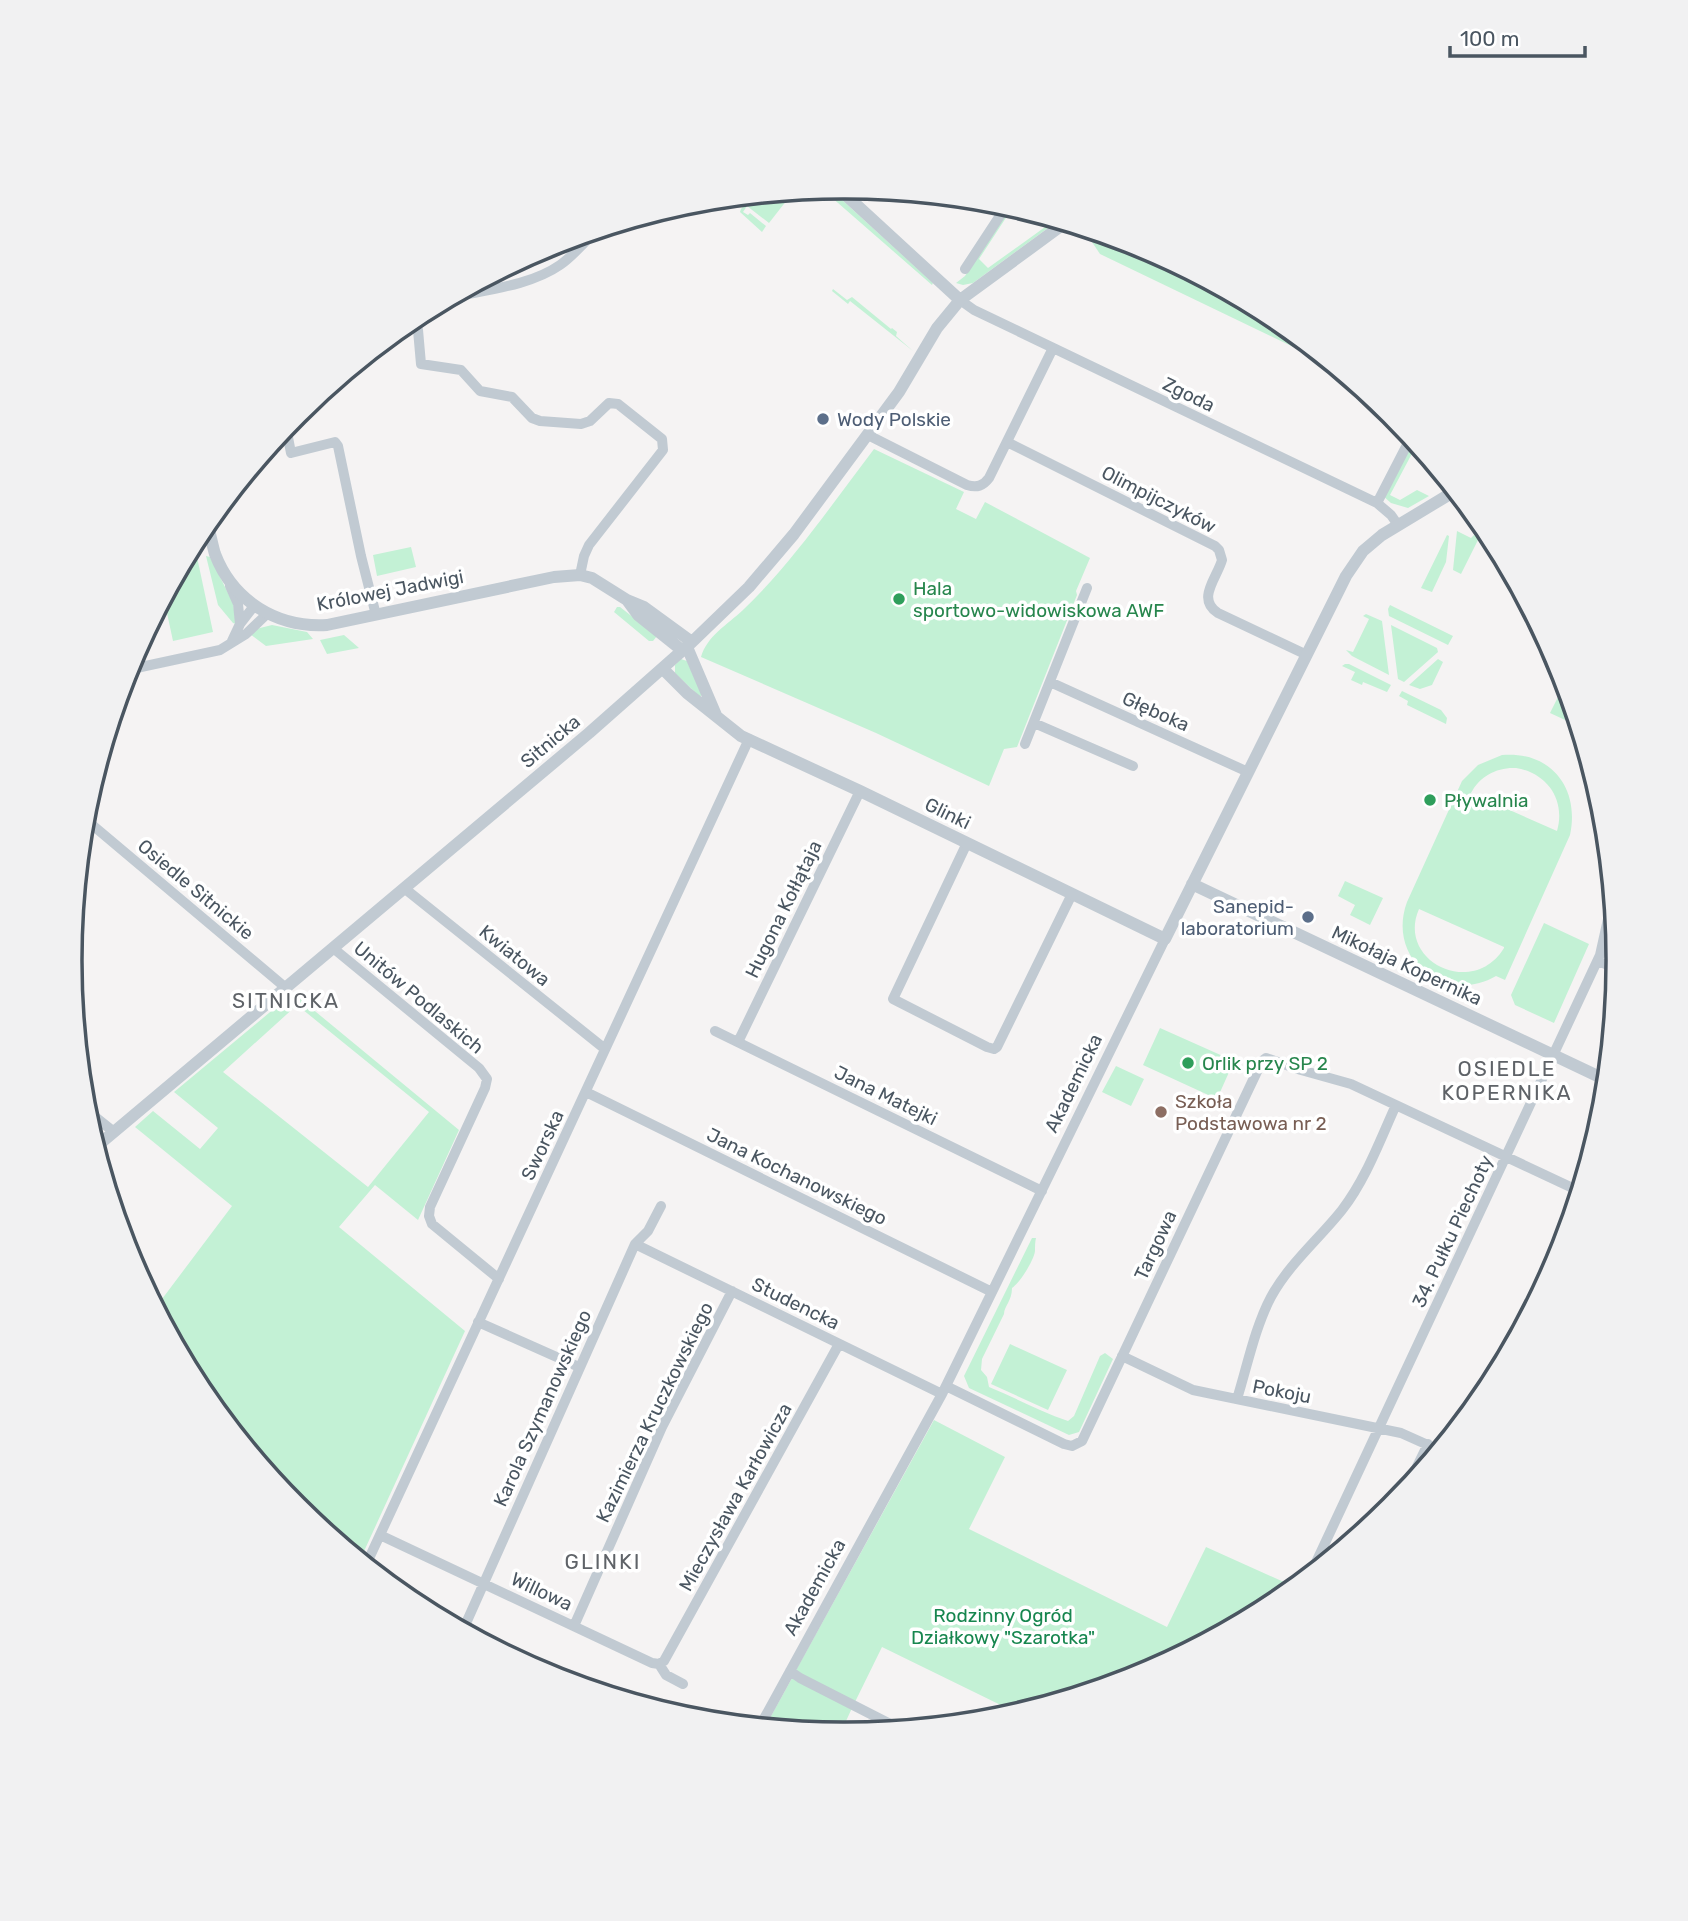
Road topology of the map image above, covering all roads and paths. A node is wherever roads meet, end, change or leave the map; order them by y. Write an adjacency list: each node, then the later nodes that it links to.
1 (850, 199): 7 (street)
2 (1001, 215): 5 (street)
3 (1054, 229): 7 (street, Sitnicka)
4 (580, 246): 6 (street)
5 (965, 269)
6 (484, 290)
7 (960, 300): 9 (street, Zgoda); 10 (street, Sitnicka)
8 (418, 329): 18 (street)
9 (1053, 348): 12 (street); 15 (street, Zgoda)
10 (867, 435): 12 (street); 26 (street, Sitnicka)
11 (288, 440): 23 (street)
12 (1007, 442): 27 (street, Olimpijczyków)
13 (1406, 446): 15 (street)
14 (1447, 496): 16 (street, Akademicka)
15 (1377, 503): 16 (street, Zgoda)
16 (1398, 525): 27 (street, Akademicka)
17 (211, 537): 19 (street, Królowej Jadwigi)
18 (580, 575): 23 (street, Królowej Jadwigi); 26 (street)
19 (226, 576): 21 (street, Królowej Jadwigi); 24 (street)
20 (1087, 589): 30 (street)
21 (254, 606): 22 (street, Królowej Jadwigi); 24 (street)
22 (267, 614): 23 (street, Królowej Jadwigi); 25 (street)
23 (376, 615)
24 (240, 624): 25 (street)
25 (232, 642): 28 (street)
26 (687, 647): 29 (street, Sitnicka); 31 (street)
27 (1307, 654): 36 (street, Akademicka)
28 (141, 667)
29 (663, 669): 31 (street, Glinki); 41 (street, Sitnicka)
30 (1050, 682): 32 (street); 36 (street, Głęboka)
31 (717, 718): 33 (street, Glinki)
32 (1034, 723): 34 (street); 35 (street)
33 (749, 739): 37 (street, Glinki); 51 (street, Sworska)
34 (1025, 744)
35 (1133, 766)
36 (1248, 772): 40 (street, Akademicka)
37 (860, 791): 39 (street, Glinki); 50 (street, Hugona Kołłątaja)
38 (95, 827): 48 (street, Osiedle Sitnickie)
39 (967, 844): 42 (street, Glinki); 42 (street)
40 (1192, 884): 44 (street, Akademicka); 52 (street, Mikołaja Kopernika)
41 (404, 888): 45 (street, Sitnicka); 51 (street, Kwiatowa)
42 (1072, 894): 44 (street, Glinki)
43 (1605, 935): 46 (street, 34. Pułku Piechoty)
44 (1165, 939): 61 (street, Akademicka)
45 (333, 947): 48 (street, Sitnicka); 64 (street, Unitów Podlaskich)
46 (1598, 961): 47 (street); 52 (street, 34. Pułku Piechoty)
47 (1606, 964)
48 (286, 988): 57 (street, Sitnicka)
49 (715, 1031): 50 (street, Jana Matejki)
50 (738, 1042): 61 (street, Jana Matejki)
51 (605, 1049): 54 (street, Sworska)
52 (1553, 1055): 53 (street, Mikołaja Kopernika); 59 (street, 34. Pułku Piechoty)
53 (1596, 1076)
54 (586, 1092): 64 (street, Sworska); 66 (street, Jana Kochanowskiego)
55 (1396, 1105): 59 (street); 69 (street, Targowa); 72 (street)
56 (99, 1120): 57 (street)
57 (114, 1132): 58 (street, Sitnicka)
58 (104, 1140)
59 (1506, 1156): 60 (street); 73 (street, 34. Pułku Piechoty)
60 (1571, 1187)
61 (1042, 1191): 66 (street, Akademicka)
62 (661, 1206): 63 (street, Karola Szymanowskiego)
63 (635, 1244): 65 (street, Studencka); 70 (street, Karola Szymanowskiego)
64 (499, 1279): 67 (street, Sworska)
65 (732, 1292): 68 (street, Studencka); 83 (street, Kazimierza Kruczkowskiego)
66 (992, 1292): 71 (street, Akademicka)
67 (478, 1322): 70 (street); 78 (street, Sworska)
68 (839, 1344): 71 (street, Studencka); 84 (street, Mieczysława Karłowicza)
69 (1122, 1356): 72 (street, Pokoju); 75 (street, Targowa)
70 (579, 1367): 81 (street, Karola Szymanowskiego)
71 (944, 1390): 75 (street, Studencka); 85 (street, Akademicka)
72 (1237, 1399): 73 (street, Pokoju)
73 (1379, 1428): 74 (street, Pokoju); 79 (street, 34. Pułku Piechoty)
74 (1428, 1444): 76 (street, Pokoju); 77 (street)
75 (1076, 1446)
76 (1431, 1446)
77 (1422, 1457)
78 (380, 1535): 80 (street, Sworska); 81 (street, Willowa)
79 (1320, 1555)
80 (370, 1557)
81 (484, 1583): 82 (street, Karola Szymanowskiego); 83 (street, Willowa)
82 (467, 1622)
83 (574, 1626): 84 (street, Willowa)
84 (659, 1664): 86 (street, Willowa)
85 (790, 1671): 87 (street, Akademicka); 88 (street)
86 (683, 1684)
87 (764, 1718)
88 (885, 1721)

